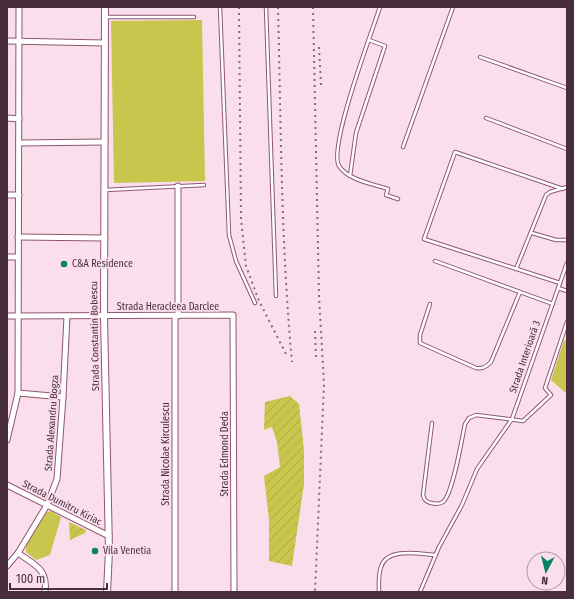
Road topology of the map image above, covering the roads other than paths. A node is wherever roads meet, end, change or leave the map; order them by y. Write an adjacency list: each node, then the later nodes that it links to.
1 (19, 7): 11 (street)
2 (105, 7): 7 (street, Strada Constantin Bobescu)
3 (220, 7): 45 (lane)
4 (266, 7): 44 (lane)
5 (380, 7): 9 (lane)
6 (453, 7): 20 (lane)
7 (105, 17): 8 (lane); 12 (street, Strada Constantin Bobescu)
8 (194, 17)
9 (369, 40): 22 (lane); 22 (lane)
10 (7, 42): 11 (street)
11 (19, 42): 12 (street); 17 (street)
12 (105, 43): 18 (street, Strada Constantin Bobescu)
13 (480, 57): 14 (lane)
14 (567, 88)
15 (7, 118): 17 (street)
16 (486, 118): 21 (lane)
17 (19, 119): 19 (street)
18 (105, 142): 19 (street); 27 (street, Strada Constantin Bobescu)
19 (19, 143): 29 (street)
20 (403, 147)
21 (567, 149)
22 (350, 176): 30 (lane)
23 (204, 185): 24 (lane)
24 (178, 186): 27 (lane); 53 (street, Strada Nicolae Kirculescu)
25 (567, 187): 26 (lane)
26 (563, 189): 31 (lane); 39 (lane)
27 (105, 190): 33 (street, Strada Constantin Bobescu)
28 (7, 195): 29 (street)
29 (19, 195): 32 (street)
30 (398, 199)
31 (532, 233): 34 (lane); 39 (lane)
32 (18, 238): 33 (street); 36 (street)
33 (104, 238): 52 (street, Strada Constantin Bobescu)
34 (567, 240)
35 (7, 257): 36 (street)
36 (18, 257): 50 (street)
37 (435, 261): 43 (lane)
38 (567, 263): 40 (lane, Strada Interioară 3)
39 (516, 269): 40 (lane)
40 (560, 283): 41 (lane, Strada Interioară 3)
41 (558, 288): 42 (lane); 47 (lane, Strada Interioară 3)
42 (567, 291)
43 (520, 292): 46 (lane); 47 (lane)
44 (276, 296)
45 (255, 303)
46 (430, 304)
47 (553, 304): 57 (lane, Strada Interioară 3)
48 (233, 315): 53 (street, Strada Heracleea Darclee); 69 (street, Strada Edmond Deda)
49 (7, 316): 50 (street, Strada Heracleea Darclee)
50 (18, 316): 51 (street, Strada Heracleea Darclee); 55 (street)
51 (67, 316): 52 (street, Strada Heracleea Darclee); 56 (street, Strada Alexandru Bogza)
52 (104, 316): 53 (street, Strada Heracleea Darclee); 62 (street, Strada Constantin Bobescu)
53 (177, 316): 68 (street, Strada Nicolae Kirculescu)
54 (567, 322): 57 (lane)
55 (18, 393): 56 (street); 59 (street)
56 (63, 397): 61 (street, Strada Alexandru Bogza)
57 (512, 420): 58 (lane); 64 (lane, Strada Interioară 3)
58 (432, 423)
59 (7, 440)
60 (7, 485): 61 (street, Strada Dumitru Kiriac)
61 (47, 505): 62 (street, Strada Dumitru Kiriac); 63 (street, Strada Alexandru Bogza)
62 (109, 536): 67 (street, Strada Constantin Bobescu)
63 (18, 553): 65 (street, Strada Alexandru Bogza); 66 (street)
64 (435, 556): 70 (lane); 71 (lane, Strada Interioară 3)
65 (7, 566)
66 (45, 592)
67 (107, 592)
68 (175, 592)
69 (234, 592)
70 (379, 592)
71 (420, 592)

